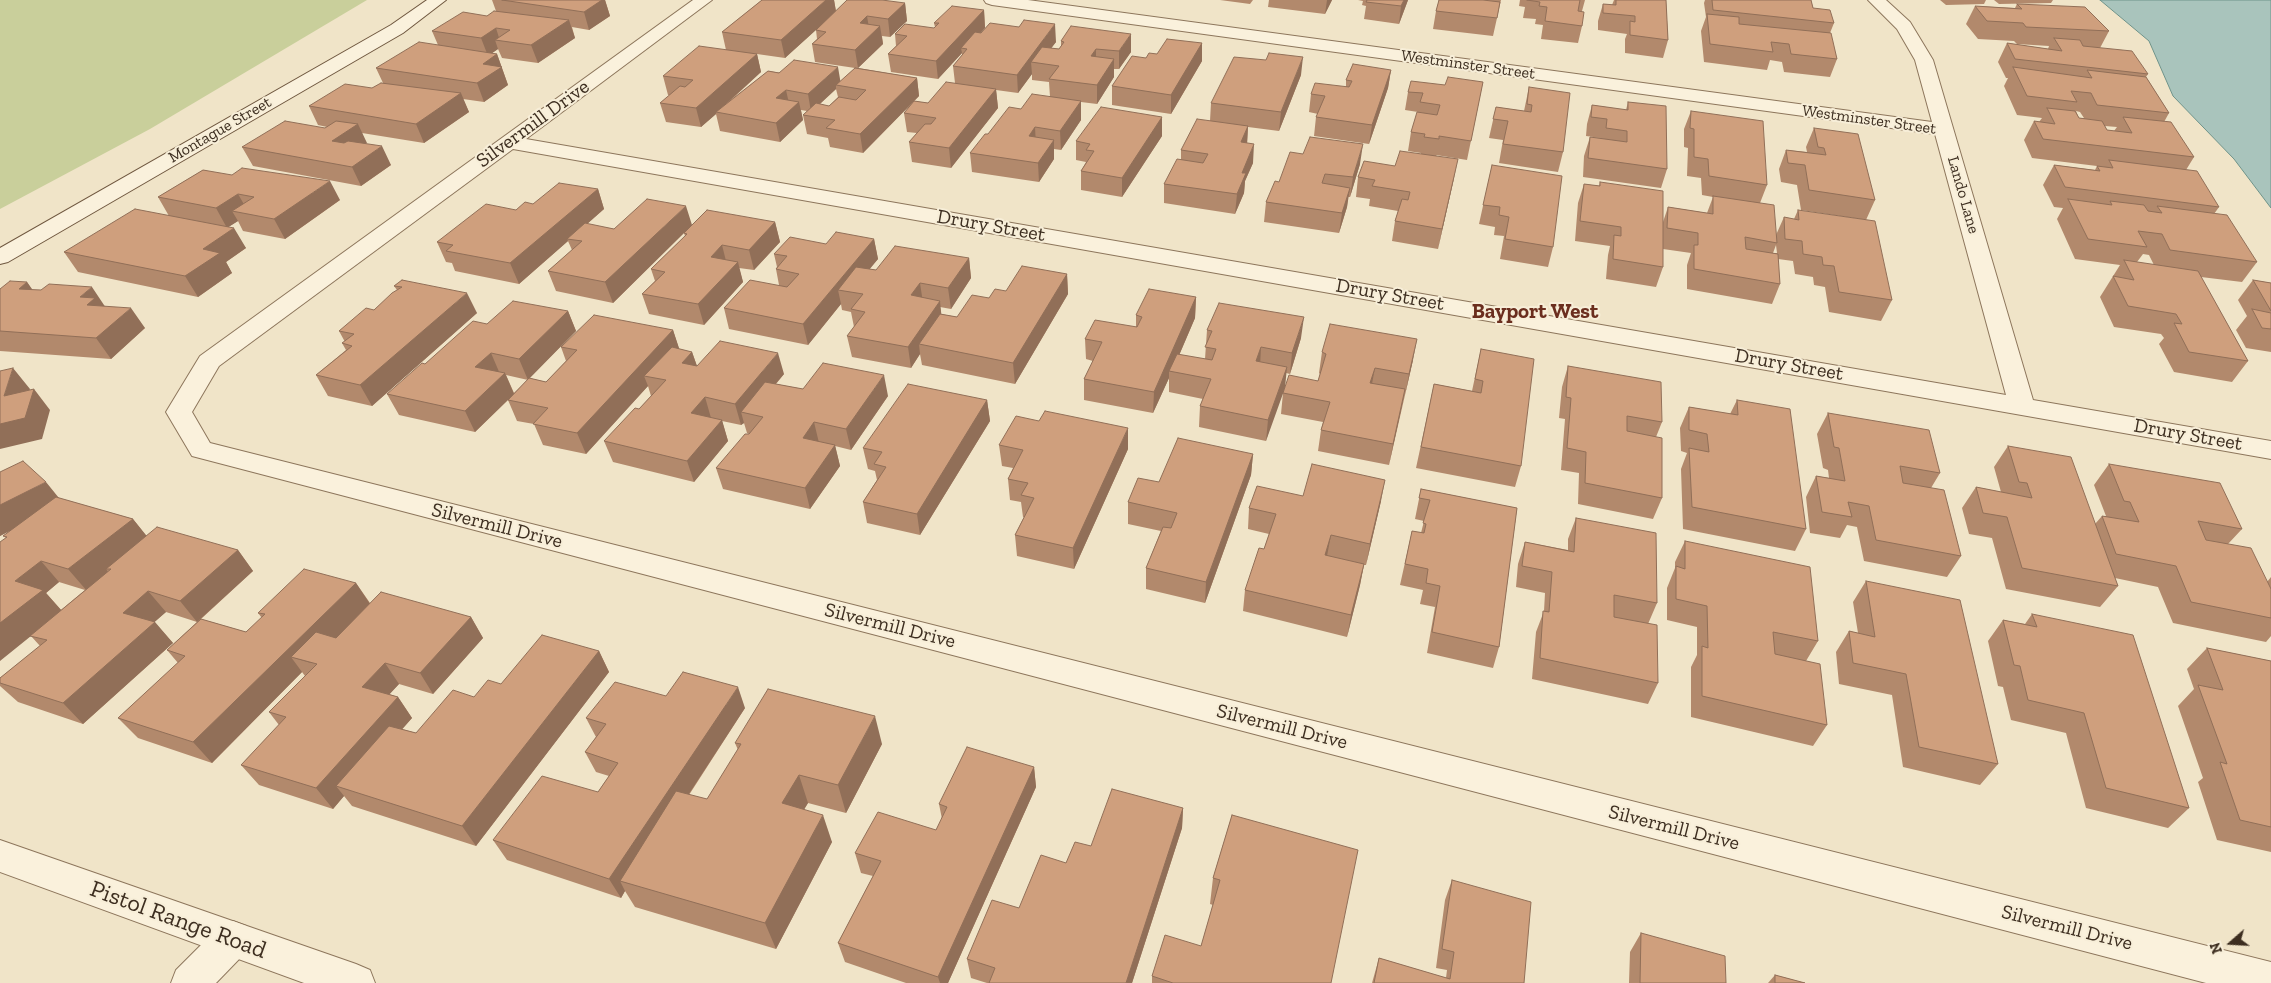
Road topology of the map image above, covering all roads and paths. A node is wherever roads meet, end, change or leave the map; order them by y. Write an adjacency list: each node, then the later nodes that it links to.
1 (438, 0): 7 (street, Montague Street)
2 (704, 0): 6 (street, Silvermill Drive)
3 (992, 0): 5 (street, Westminster Street)
4 (1876, 0): 5 (street, Lando Lane)
5 (1944, 130): 8 (street, Lando Lane)
6 (509, 142): 8 (street, Drury Street); 12 (street, Silvermill Drive)
7 (0, 257)
8 (2022, 406): 9 (street, Drury Street)
9 (2271, 450)
10 (0, 856): 11 (street, Pistol Range Road)
11 (233, 939): 13 (street); 14 (street, Pistol Range Road)
12 (2271, 981)
13 (190, 983)
14 (356, 983)

